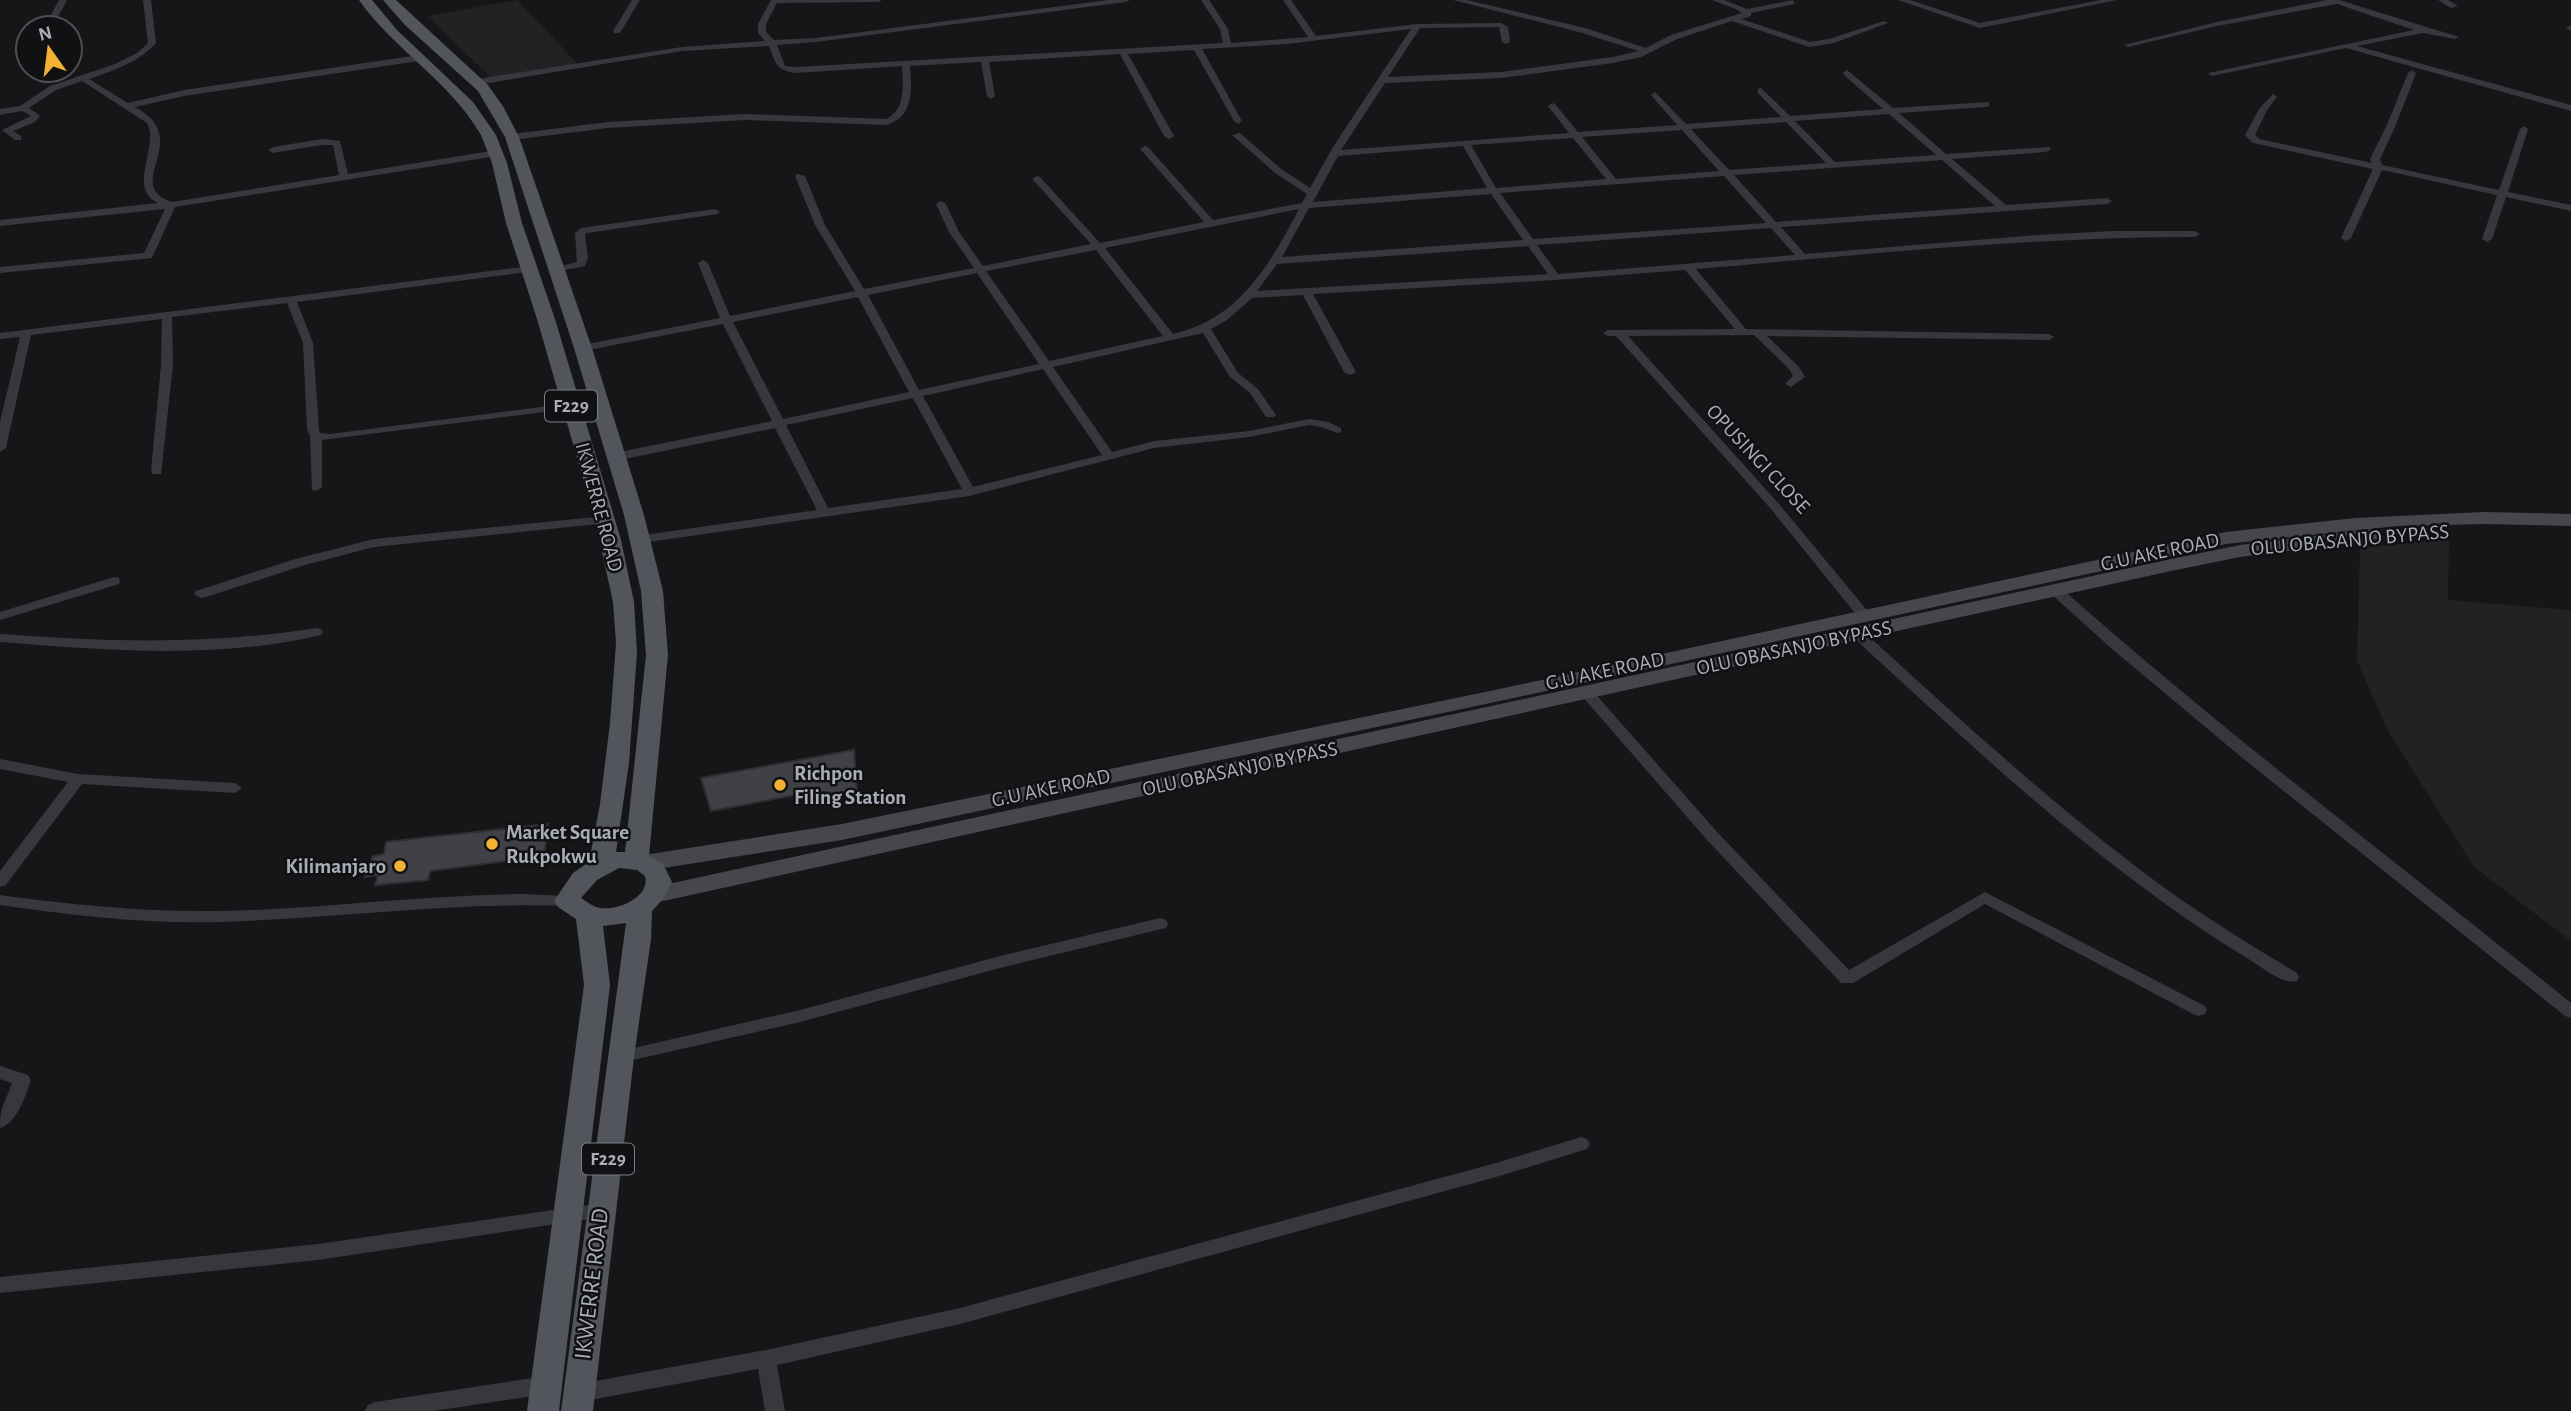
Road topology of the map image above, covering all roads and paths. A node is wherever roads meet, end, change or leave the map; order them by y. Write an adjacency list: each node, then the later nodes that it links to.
1 (147, 0): 44 (street)
2 (365, 0): 25 (main road, IKWERRE ROAD / F229)
3 (389, 0): 23 (main road, F229)
4 (636, 0): 27 (street)
5 (775, 0): 6 (street); 31 (street)
6 (878, 0)
7 (1126, 0): 20 (street)
8 (1205, 0): 32 (street)
9 (1287, 0): 29 (street)
10 (1457, 0): 36 (street)
11 (1716, 0): 19 (street)
12 (1902, 0): 13 (street)
13 (2113, 0)
14 (2442, 0): 18 (street)
15 (2334, 1): 26 (street); 33 (street)
16 (1792, 2): 19 (street)
17 (1006, 3): 20 (street)
18 (2454, 6)
19 (1748, 11): 21 (street)
20 (1014, 14): 31 (street)
21 (1733, 19): 22 (street); 36 (street)
22 (1884, 23)
23 (412, 24): 25 (main road); 46 (main road, F229)
24 (1417, 26): 29 (street); 30 (street); 45 (street)
25 (390, 30): 38 (main road, IKWERRE ROAD / F229)
26 (2424, 30): 28 (street); 34 (street)
27 (617, 31)
28 (2455, 37)
29 (1314, 38): 32 (street)
30 (1506, 42)
31 (772, 43): 40 (street); 46 (street)
32 (1227, 45): 35 (street)
33 (2127, 45)
34 (2347, 46): 43 (street); 56 (street)
35 (1197, 48): 37 (street); 60 (street)
36 (1647, 51): 45 (street)
37 (1123, 52): 39 (street); 64 (street)
38 (419, 58): 53 (street); 72 (main road, IKWERRE ROAD / F229)
39 (984, 58): 40 (street); 50 (street)
40 (906, 63): 66 (street)
41 (2413, 72): 76 (street)
42 (1847, 73): 57 (street)
43 (2212, 73)
44 (84, 79): 53 (street)
45 (1385, 80): 73 (street)
46 (477, 82): 66 (main road, F229)
47 (67, 84): 55 (street)
48 (1761, 90): 59 (street)
49 (1655, 95): 61 (street)
50 (991, 96)
51 (2273, 97): 76 (street)
52 (1986, 104): 57 (street)
53 (127, 106): 87 (street)
54 (1552, 106): 65 (street)
55 (23, 108): 58 (street); 67 (street)
56 (2571, 108)
57 (1892, 110): 59 (street); 74 (street)
58 (0, 112)
59 (1788, 119): 61 (street); 75 (street)
60 (1238, 121)
61 (1682, 127): 65 (street); 77 (street)
62 (2524, 129): 84 (street)
63 (1237, 135): 83 (street)
64 (1169, 136)
65 (1575, 136): 68 (street); 81 (street)
66 (513, 137): 104 (main road, F229)
67 (18, 138)
68 (1466, 144): 73 (street); 82 (street)
69 (1145, 149): 93 (street)
70 (2046, 149): 74 (street)
71 (273, 150): 80 (street)
72 (496, 153): 80 (street); 107 (main road, IKWERRE ROAD / F229)
73 (1335, 153): 83 (street)
74 (1944, 156): 75 (street); 89 (street)
75 (1833, 164): 77 (street)
76 (2378, 168): 84 (street); 96 (street)
77 (1725, 174): 81 (street); 94 (street)
78 (800, 176): 109 (street)
79 (1037, 178): 99 (street)
80 (344, 179): 87 (street)
81 (1614, 183): 82 (street)
82 (1494, 192): 88 (street); 98 (street)
83 (1312, 193): 88 (street)
84 (2504, 194): 90 (street); 97 (street)
85 (2107, 201): 89 (street)
86 (941, 204): 105 (street)
87 (171, 205): 92 (street); 106 (street)
88 (1306, 205): 93 (street); 101 (street)
89 (2003, 208): 94 (street)
90 (2571, 208)
91 (715, 212): 104 (street)
92 (0, 223)
93 (1210, 223): 99 (street)
94 (1774, 226): 98 (street); 100 (street)
95 (2195, 234): 100 (street)
96 (2346, 238)
97 (2487, 239)
98 (1529, 243): 101 (street); 108 (street)
99 (1098, 246): 105 (street); 120 (street)
100 (1802, 256): 103 (street)
101 (1275, 261): 111 (street)
102 (704, 263): 114 (street)
103 (1687, 265): 108 (street); 116 (street)
104 (555, 269): 122 (main road, F229)
105 (982, 269): 109 (street); 123 (street)
106 (0, 270)
107 (532, 275): 112 (street); 122 (main road); 127 (main road, IKWERRE ROAD / F229)
108 (1555, 277): 110 (street)
109 (861, 292): 114 (street); 126 (street)
110 (1307, 292): 111 (street); 124 (street)
111 (1248, 295): 115 (street)
112 (292, 301): 113 (street); 131 (street)
113 (167, 315): 118 (street); 135 (street)
114 (726, 319): 122 (street); 129 (street)
115 (1205, 328): 120 (street); 128 (street)
116 (1743, 332): 117 (street); 147 (street, OPUSINGI CLOSE)
117 (1758, 332): 121 (street); 125 (street)
118 (26, 333): 119 (street); 132 (street)
119 (0, 336)
120 (1170, 337): 123 (street)
121 (2049, 337)
122 (583, 348): 134 (main road, F229)
123 (1047, 365): 126 (street); 133 (street)
124 (1350, 372)
125 (1791, 384)
126 (915, 393): 129 (street); 137 (street)
127 (572, 406): 131 (street); 139 (main road, IKWERRE ROAD / F229)
128 (1270, 415)
129 (778, 424): 134 (street); 138 (street)
130 (1337, 430): 133 (street)
131 (316, 436): 136 (street)
132 (0, 448)
133 (1109, 456): 137 (street)
134 (615, 457): 142 (main road, F229)
135 (157, 471)
136 (316, 487)
137 (970, 492): 138 (street)
138 (825, 514): 142 (street)
139 (605, 520): 145 (street); 155 (main road, IKWERRE ROAD / F229)
140 (2571, 520): 147 (main road, G.U AKE ROAD)
141 (2571, 534): 144 (main road, OLU OBASANJO BYPASS)
142 (641, 539): 154 (main road, F229)
143 (114, 581): 146 (street)
144 (2055, 590): 147 (main road, OLU OBASANJO BYPASS); 163 (street)
145 (201, 594)
146 (0, 616)
147 (1861, 625): 150 (main road, OLU OBASANJO BYPASS); 154 (main road, G.U AKE ROAD); 161 (street, OPUSINGI CLOSE)
148 (316, 632): 149 (street)
149 (0, 638)
150 (1587, 692): 158 (main road, OLU OBASANJO BYPASS); 162 (street)
151 (0, 764): 152 (street)
152 (78, 779): 153 (street); 156 (street)
153 (235, 788)
154 (640, 862): 155 (main road); 158 (main road, F229)
155 (601, 864): 159 (main road)
156 (0, 883)
157 (0, 900): 159 (street)
158 (646, 901): 159 (main road); 164 (main road, IKWERRE ROAD / F229)
159 (577, 907): 169 (main road, F229)
160 (1160, 924): 164 (street)
161 (2291, 977)
162 (2199, 1010)
163 (2571, 1012)
164 (620, 1056): 168 (main road, IKWERRE ROAD / F229)
165 (0, 1072): 166 (street)
166 (0, 1121)
167 (1581, 1144): 171 (street)
168 (602, 1210): 169 (street); 173 (main road, IKWERRE ROAD / F229)
169 (569, 1215): 170 (street); 172 (main road, F229)
170 (0, 1285)
171 (766, 1359): 173 (street); 175 (street)
172 (545, 1398): 174 (street)
173 (578, 1402)
174 (375, 1411)
175 (775, 1411)

